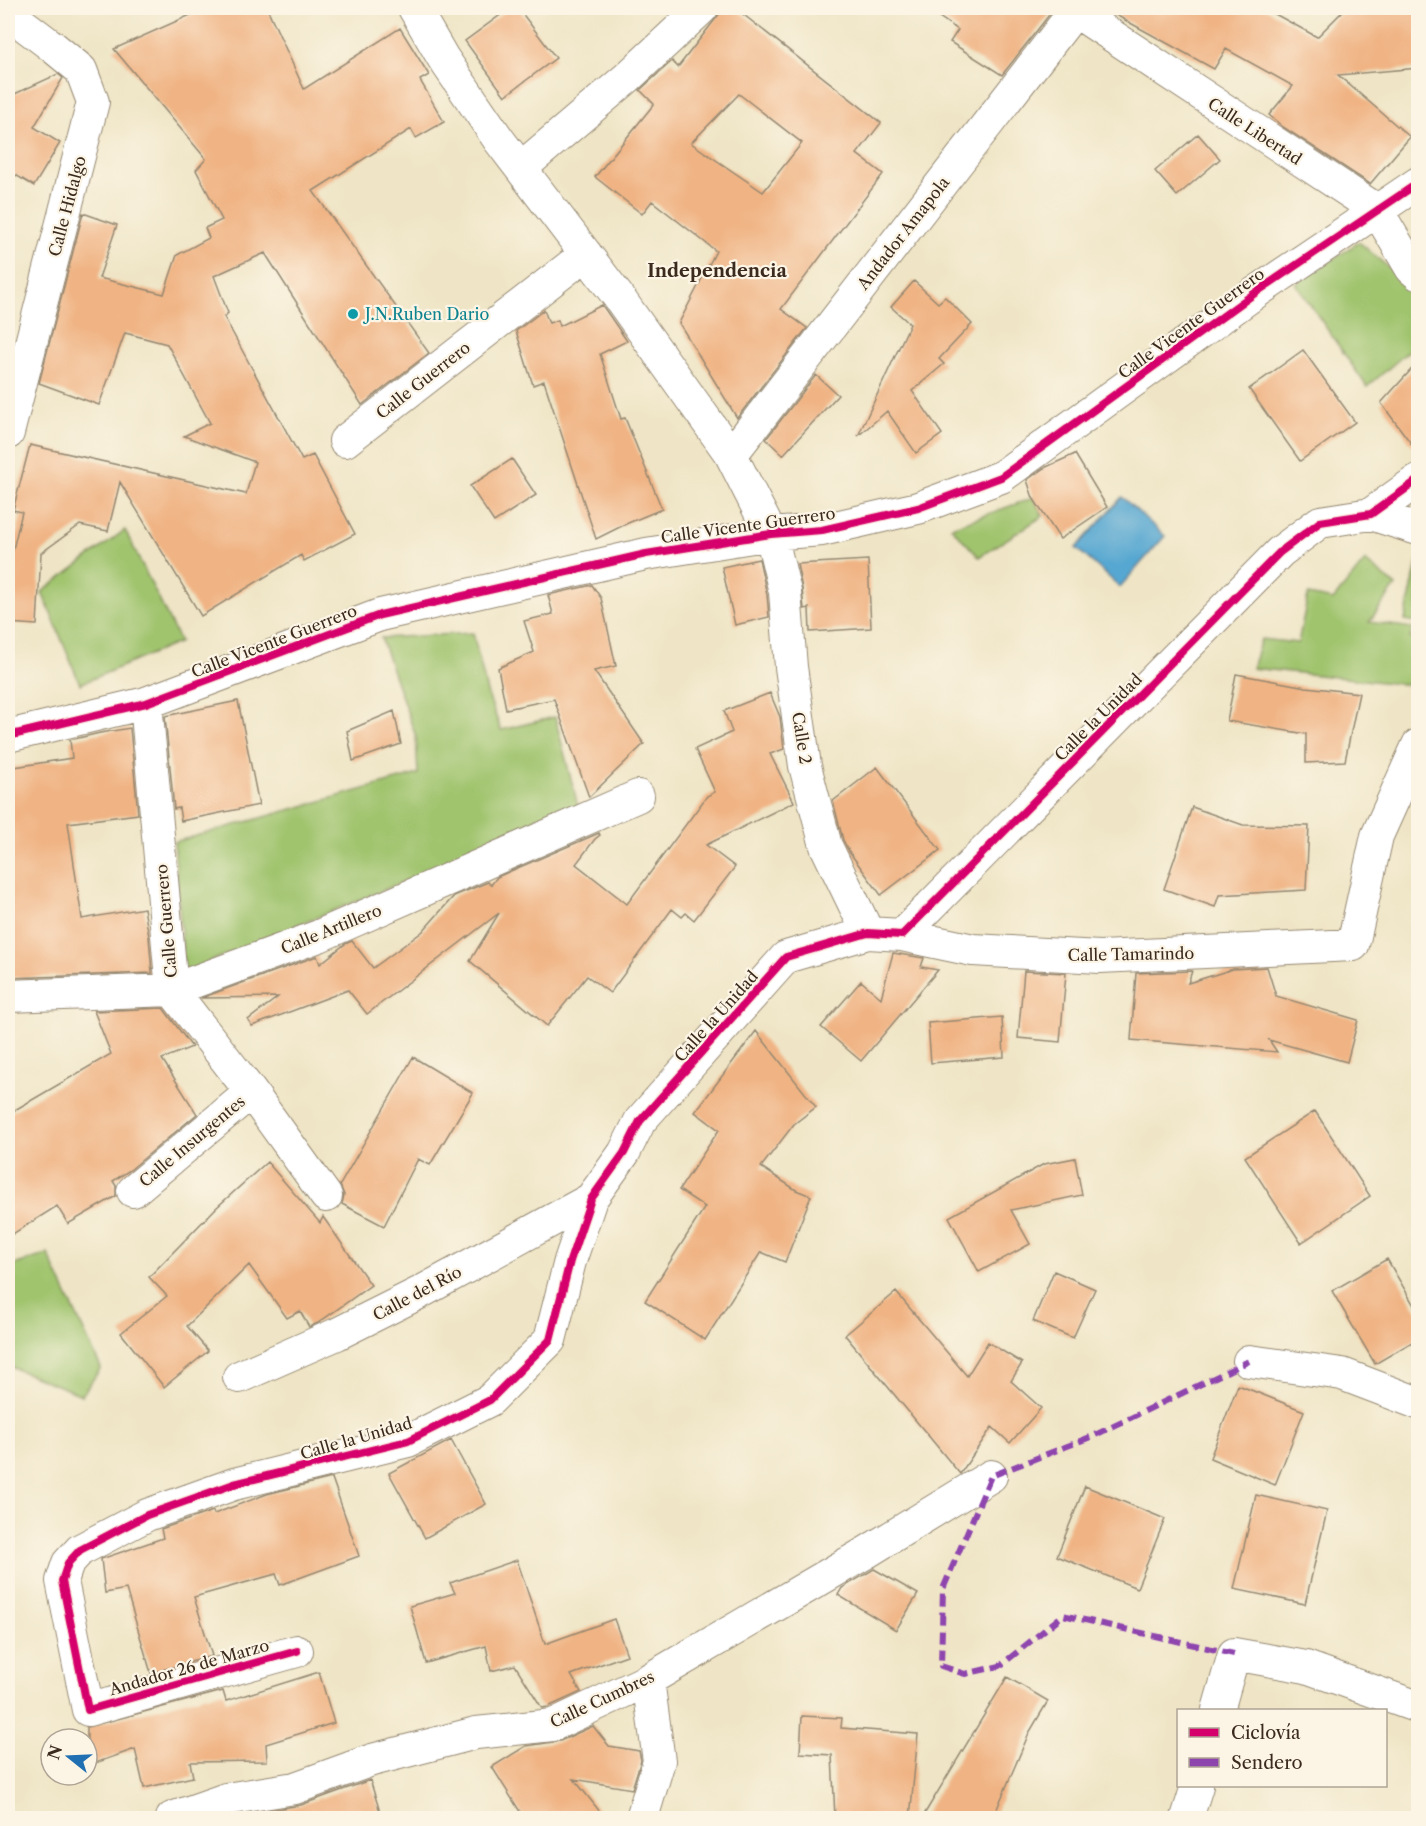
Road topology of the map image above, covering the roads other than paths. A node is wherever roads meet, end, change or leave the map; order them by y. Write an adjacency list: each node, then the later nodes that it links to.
1 (414, 8): 5 (street, Calle 2)
2 (702, 8): 5 (street)
3 (1072, 9): 7 (street, Calle Libertad); 12 (street, Andador Amapola)
4 (8, 13): 10 (street, Calle Hidalgo)
5 (521, 168): 8 (street, Calle 2)
6 (1419, 183): 7 (street, Calle Vicente Guerrero)
7 (1377, 210): 9 (street, Calle Libertad); 16 (street, Calle Vicente Guerrero)
8 (586, 254): 11 (street, Calle Guerrero); 12 (street, Calle 2)
9 (1419, 274)
10 (8, 434)
11 (345, 441)
12 (731, 455): 16 (street, Calle 2)
13 (1419, 480): 14 (street, Calle la Unidad)
14 (1371, 514): 15 (street, Calle la Unidad); 22 (street, Calle la Unidad)
15 (1419, 530)
16 (771, 534): 17 (street, Calle Vicente Guerrero); 21 (street, Calle 2)
17 (146, 704): 18 (street, Calle Vicente Guerrero); 23 (street, Calle Guerrero)
18 (8, 736)
19 (1419, 745): 22 (street, Calle Tamarindo)
20 (638, 796): 23 (street, Calle Artillero)
21 (868, 933): 22 (street, Calle la Unidad); 28 (street, Calle la Unidad)
22 (902, 936)
23 (172, 990): 24 (street, Calle Artillero); 25 (street, Calle Guerrero)
24 (8, 996)
25 (251, 1092): 26 (street, Calle Insurgentes); 27 (street, Calle Guerrero)
26 (133, 1191)
27 (326, 1196)
28 (591, 1198): 30 (street, Calle del Río); 37 (street, Calle la Unidad)
29 (1250, 1361): 31 (street)
30 (238, 1377)
31 (1419, 1402)
32 (991, 1476): 34 (street, Calle Cumbres)
33 (297, 1651): 37 (street, Andador 26 de Marzo)
34 (648, 1680): 39 (street, Calle Cumbres); 40 (street)
35 (1419, 1707): 36 (street)
36 (1218, 1709)
37 (88, 1710)
38 (1196, 1787): 41 (street)
39 (172, 1818)
40 (642, 1818)
41 (1187, 1818)

